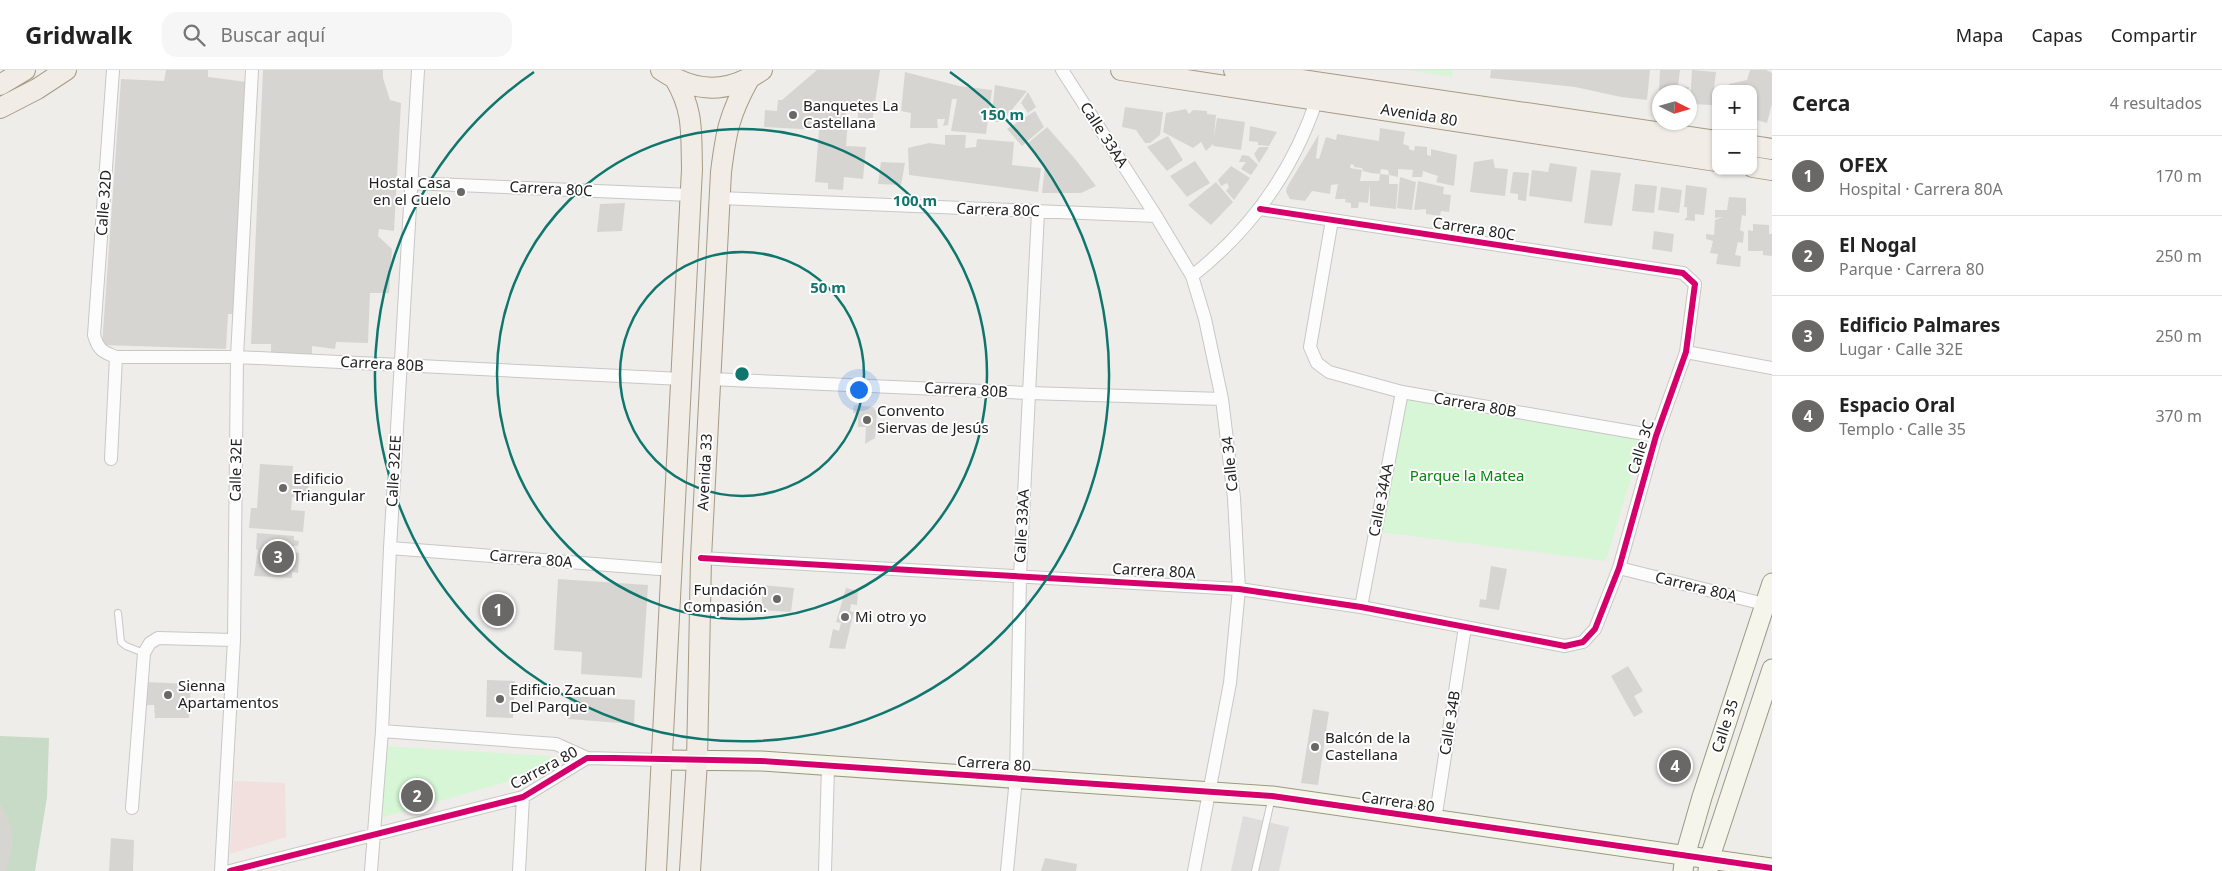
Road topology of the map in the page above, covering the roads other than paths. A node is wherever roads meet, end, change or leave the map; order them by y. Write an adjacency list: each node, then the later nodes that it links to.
1 (25, 70): 12 (main road)
2 (66, 70): 13 (main road)
3 (113, 70): 30 (street, Calle 32D)
4 (252, 70): 31 (street, Calle 32E)
5 (418, 70): 20 (street, Calle 32EE)
6 (1062, 70): 25 (street, Calle 33AA)
7 (1121, 70): 11 (main road, Avenida 80)
8 (1234, 70): 11 (main road, Avenida 80)
9 (668, 75): 10 (main road); 21 (main road, Avenida 33)
10 (756, 75): 22 (main road, Avenida 33)
11 (1322, 84): 14 (main road, Avenida 80); 17 (main road, Avenida 80); 23 (street)
12 (0, 85)
13 (0, 108)
14 (1712, 140)
15 (1757, 147): 16 (main road)
16 (1772, 149)
17 (1712, 160)
18 (1757, 168): 19 (main road)
19 (1772, 170)
20 (412, 183): 21 (street, Carrera 80C); 32 (street, Calle 32EE)
21 (691, 195): 35 (main road, Avenida 33)
22 (719, 198): 24 (street, Carrera 80C); 34 (main road, Avenida 33)
23 (1260, 209): 26 (street, Carrera 80C); 28 (street)
24 (1038, 212): 25 (street, Carrera 80C); 37 (street, Calle 33AA)
25 (1156, 216): 28 (street, Calle 33AA)
26 (1332, 220): 27 (street, Carrera 80C); 36 (street, Carrera 80B)
27 (1683, 273): 29 (street, Calle 3C)
28 (1192, 276): 38 (street, Calle 34)
29 (1686, 352): 33 (street); 39 (street, Calle 3C)
30 (116, 357): 31 (street, Carrera 80B); 40 (street)
31 (237, 357): 32 (street, Carrera 80B); 53 (street, Calle 32E)
32 (401, 364): 35 (street, Carrera 80B); 41 (street, Calle 32EE)
33 (1772, 368)
34 (710, 378): 37 (street, Carrera 80B); 42 (main road, Avenida 33)
35 (682, 379): 44 (main road, Avenida 33)
36 (1402, 392): 39 (street, Carrera 80B); 49 (street, Calle 34AA)
37 (1029, 393): 38 (street, Carrera 80B); 45 (street, Calle 33AA)
38 (1222, 399): 47 (street, Calle 34)
39 (1656, 436): 43 (street, Calle 3C)
40 (111, 459)
41 (390, 548): 44 (street, Carrera 80A); 56 (street, Calle 32EE)
42 (701, 558): 45 (street, Carrera 80A); 59 (main road, Avenida 33)
43 (1619, 568): 48 (street, Carrera 80A); 52 (street, Calle 3C)
44 (672, 570): 58 (main road, Avenida 33)
45 (1020, 576): 47 (street, Carrera 80A); 61 (street, Calle 33AA)
46 (1772, 583): 48 (street, Calle 35)
47 (1239, 589): 49 (street, Carrera 80A); 62 (street, Calle 34)
48 (1768, 605): 68 (street, Calle 35)
49 (1361, 607): 51 (street, Carrera 80A)
50 (118, 613): 54 (lane)
51 (1466, 627): 52 (street, Carrera 80A); 66 (street, Calle 34B)
52 (1595, 629)
53 (234, 640): 54 (street); 71 (street, Calle 32E)
54 (144, 653): 65 (street)
55 (1772, 669): 69 (street, Calle 35)
56 (382, 731): 57 (street, Carrera 80); 67 (street, Calle 32EE)
57 (588, 758): 58 (street, Carrera 80); 64 (street, Carrera 80)
58 (662, 760): 59 (street, Carrera 80); 75 (main road, Avenida 33)
59 (697, 761): 60 (street, Carrera 80); 76 (main road, Avenida 33)
60 (828, 766): 61 (street, Carrera 80); 77 (street)
61 (1016, 778): 62 (street, Carrera 80); 78 (street, Calle 33AA)
62 (1208, 790): 63 (street, Carrera 80); 79 (street, Calle 34)
63 (1272, 796): 66 (street, Carrera 80); 80 (lane)
64 (523, 797): 67 (street, Carrera 80); 74 (street)
65 (132, 808)
66 (1435, 820): 68 (street, Carrera 80)
67 (373, 835): 72 (street, Carrera 80); 73 (street, Calle 32EE)
68 (1684, 864): 69 (street, Carrera 80)
69 (1709, 865): 70 (street, Carrera 80)
70 (1772, 868)
71 (221, 871)
72 (230, 871)
73 (371, 871)
74 (519, 871)
75 (656, 871)
76 (690, 871)
77 (825, 871)
78 (1007, 871)
79 (1194, 871)
80 (1254, 871)

